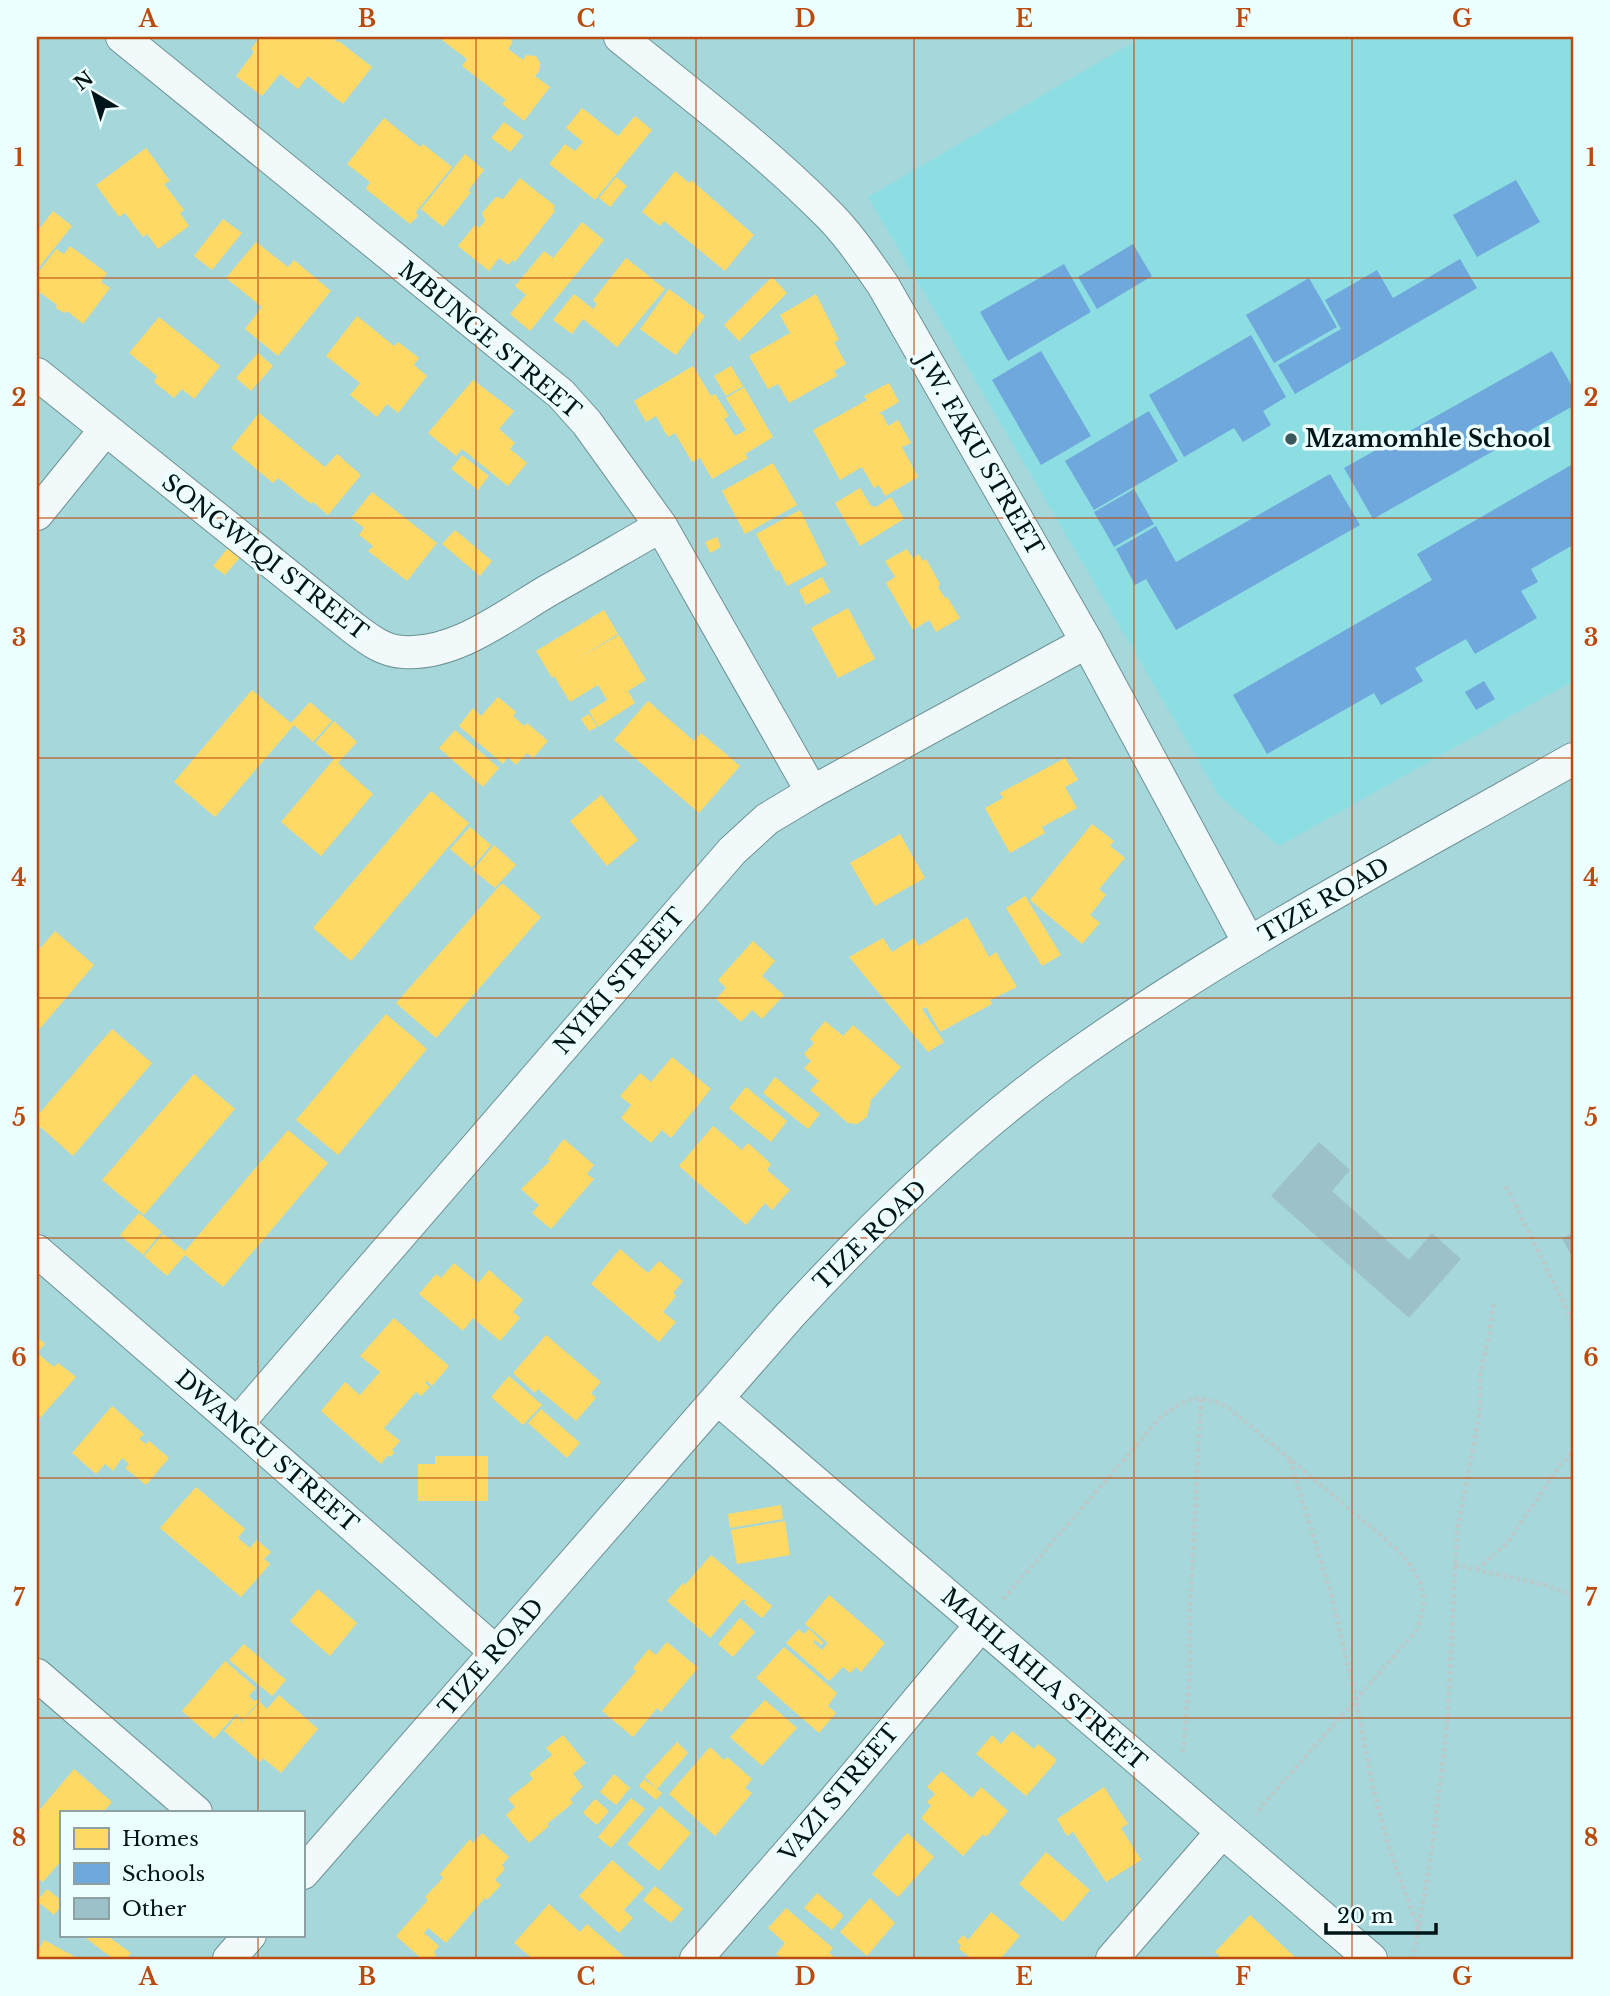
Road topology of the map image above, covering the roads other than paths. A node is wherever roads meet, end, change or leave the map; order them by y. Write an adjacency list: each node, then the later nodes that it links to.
1 (122, 37): 6 (street, MBUNGE STREET)
2 (620, 37): 7 (street, J.W. FAKU STREET)
3 (37, 374): 4 (street, SONGWIQI STREET)
4 (105, 430): 5 (street); 6 (street, SONGWIQI STREET)
5 (37, 514)
6 (661, 526): 9 (street, MBUNGE STREET)
7 (1087, 642): 9 (street, NYIKI STREET); 10 (street, J.W. FAKU STREET)
8 (1573, 759): 10 (street, TIZE ROAD)
9 (812, 792): 13 (street, NYIKI STREET)
10 (1249, 943): 12 (street, TIZE ROAD)
11 (37, 1251): 13 (street, DWANGU STREET)
12 (718, 1399): 14 (street, MAHLAHLA STREET); 15 (street, TIZE ROAD)
13 (237, 1423): 15 (street, DWANGU STREET)
14 (981, 1625): 18 (street, MAHLAHLA STREET); 22 (street, VAZI STREET)
15 (496, 1652): 19 (street, TIZE ROAD)
16 (37, 1675): 17 (street)
17 (195, 1811)
18 (1226, 1836): 23 (street); 24 (street, MAHLAHLA STREET)
19 (304, 1872)
20 (248, 1937): 21 (street)
21 (229, 1959)
22 (696, 1959)
23 (1112, 1959)
24 (1371, 1959)

